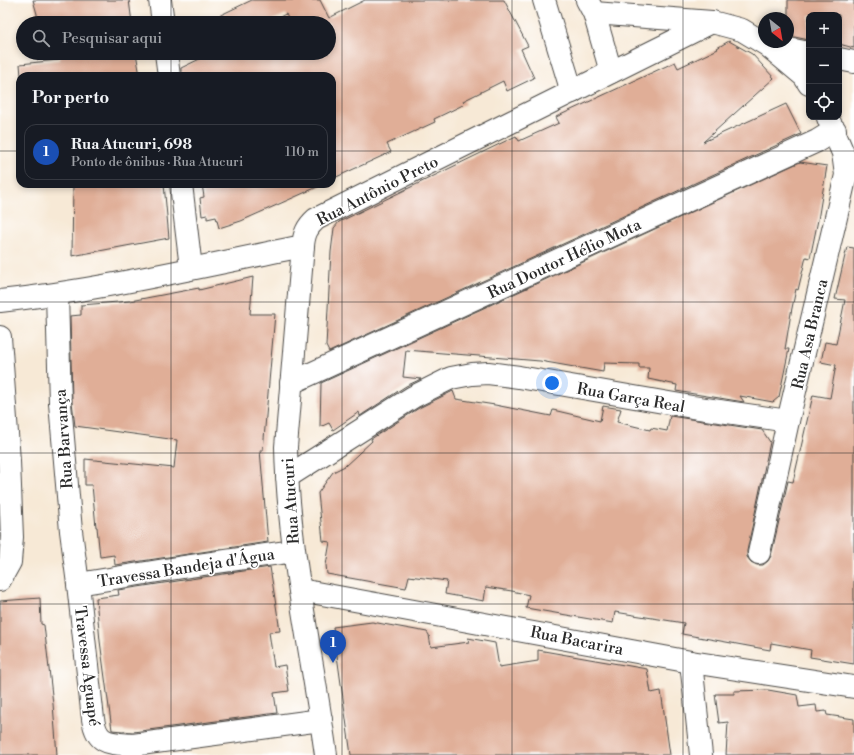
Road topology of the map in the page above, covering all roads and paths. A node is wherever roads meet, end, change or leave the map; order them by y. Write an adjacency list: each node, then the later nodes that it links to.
1 (160, 0): 4 (street)
2 (544, 0): 16 (street)
3 (590, 7): 5 (street); 14 (street)
4 (162, 16)
5 (712, 22): 6 (street); 14 (street, Rua Antônio Preto)
6 (758, 40)
7 (771, 48): 15 (street)
8 (783, 48): 9 (street)
9 (806, 52)
10 (167, 60): 13 (street)
11 (842, 60): 12 (street)
12 (854, 62)
13 (168, 72)
14 (611, 72): 16 (street, Rua Antônio Preto)
15 (806, 79)
16 (572, 92): 19 (street, Rua Antônio Preto)
17 (831, 124): 24 (street, Rua Doutor Hélio Mota); 25 (street, Rua Asa Branca)
18 (181, 188): 20 (street)
19 (303, 246): 20 (street); 24 (street, Rua Atucuri)
20 (191, 268): 21 (street)
21 (52, 294): 22 (street); 30 (street, Rua Barvança)
22 (8, 300)
23 (0, 337): 29 (street)
24 (292, 383): 26 (street, Rua Atucuri)
25 (788, 420): 26 (street, Rua Garça Real); 28 (street, Rua Asa Branca)
26 (287, 477): 27 (street, Rua Atucuri)
27 (294, 551): 30 (street, Travessa Bandeja d'Água); 31 (street, Rua Atucuri)
28 (759, 553)
29 (0, 580)
30 (78, 584): 34 (street, Travessa Aguapé)
31 (300, 590): 32 (street, Rua Bacarira); 34 (street, Rua Atucuri)
32 (691, 662): 33 (street, Rua Bacarira); 36 (street)
33 (854, 687)
34 (321, 720): 35 (street, Rua Atucuri)
35 (326, 755)
36 (701, 755)

